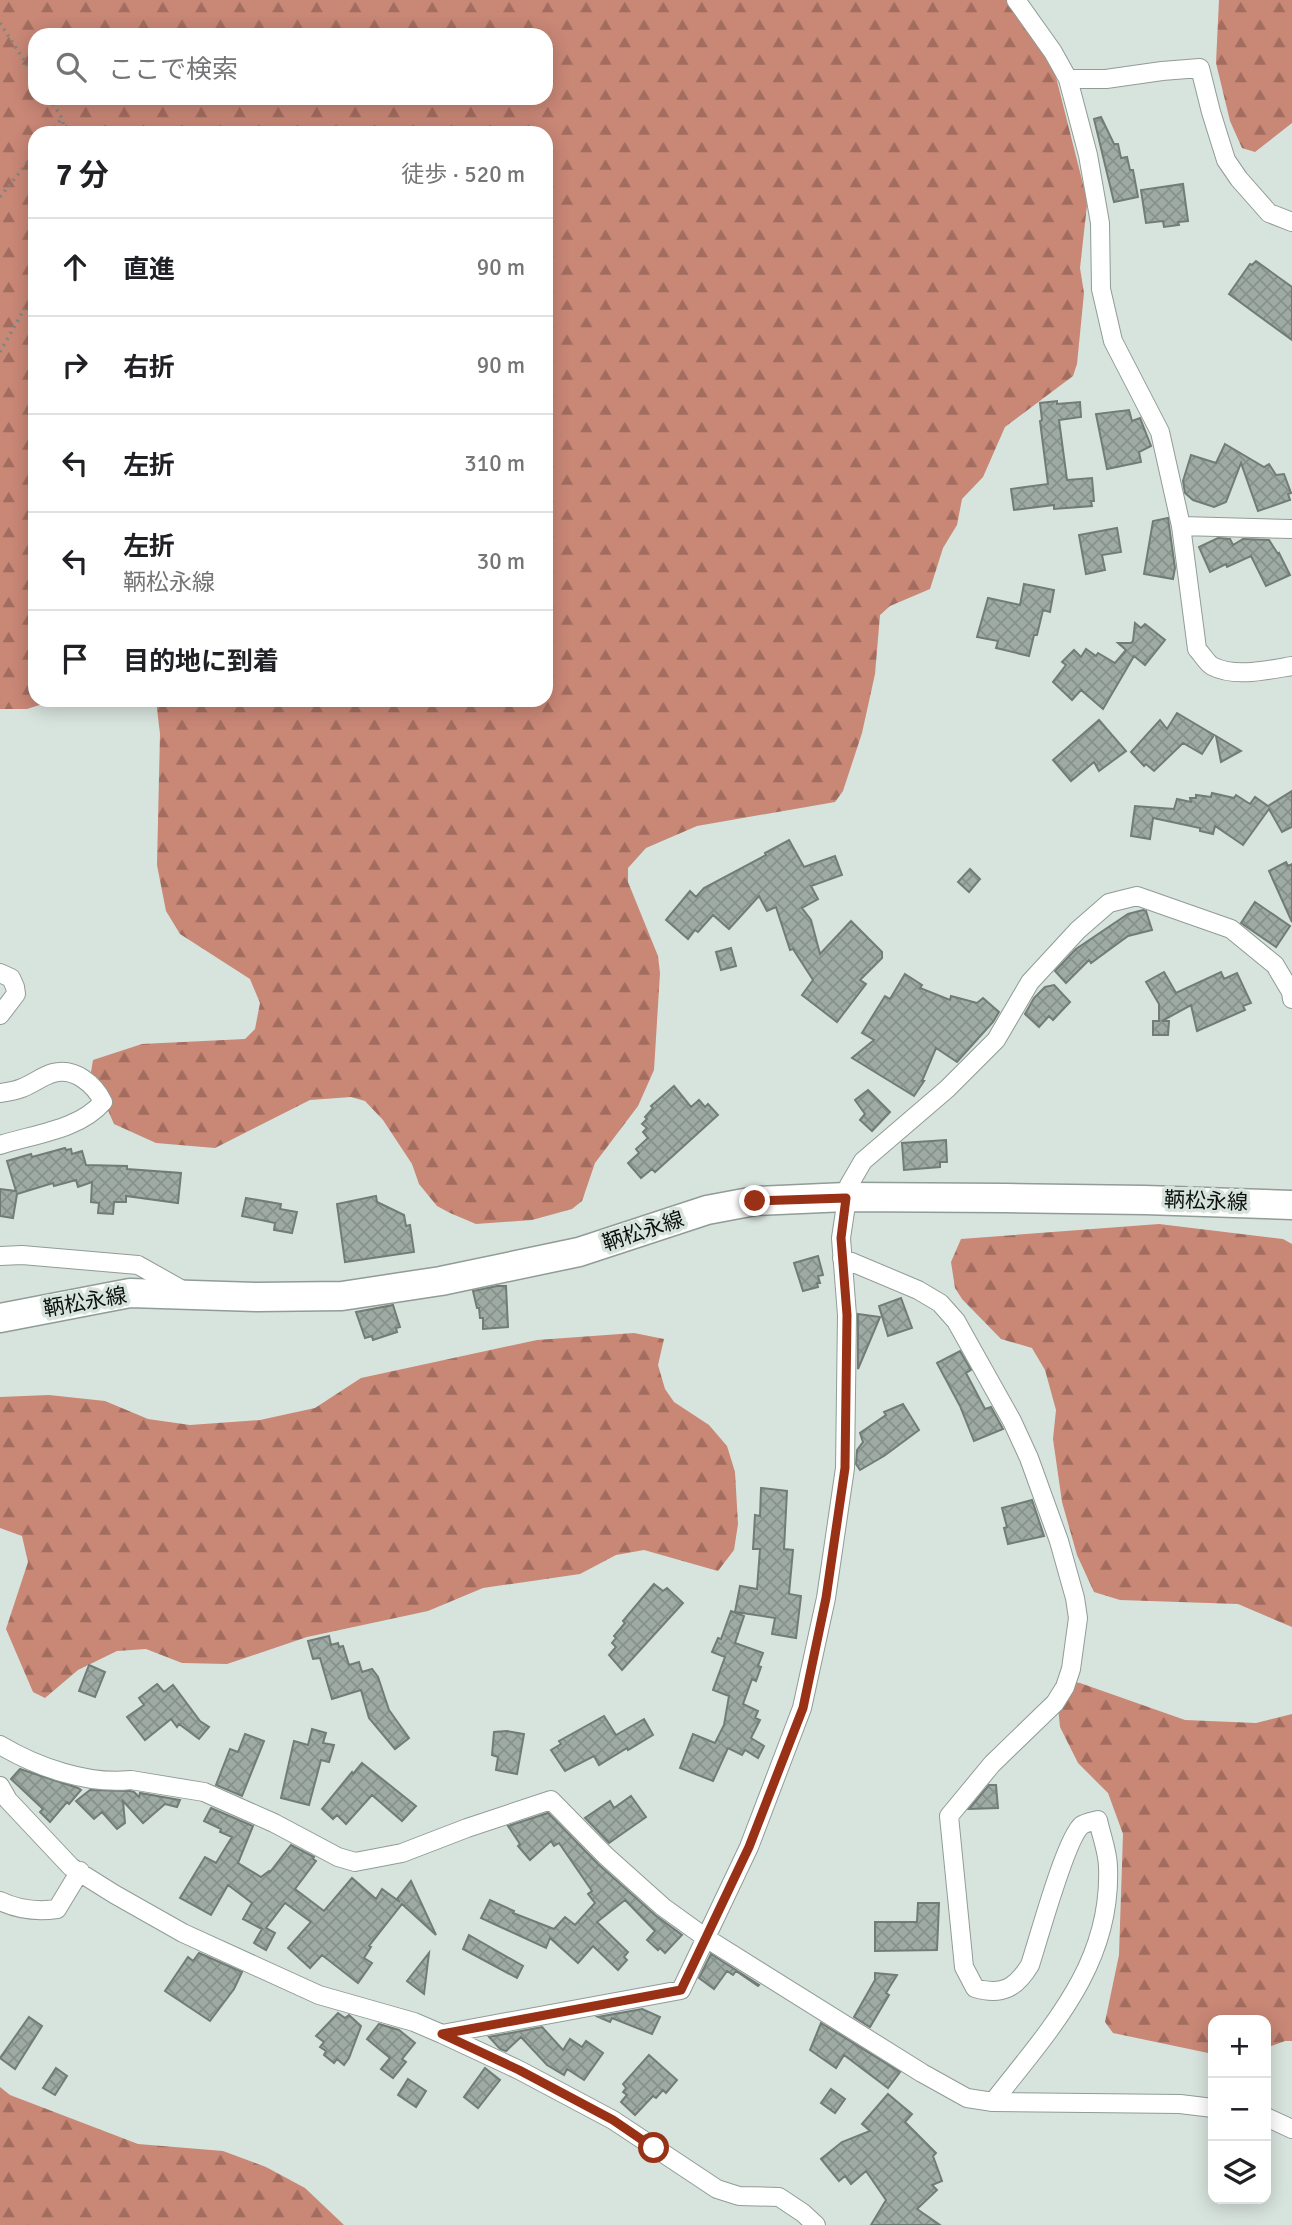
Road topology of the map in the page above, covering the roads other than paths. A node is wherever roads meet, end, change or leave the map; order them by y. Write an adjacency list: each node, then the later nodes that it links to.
1 (1016, 0): 2 (street)
2 (1068, 79): 3 (street); 4 (street)
3 (1292, 222)
4 (1181, 526): 5 (street); 6 (street)
5 (1292, 529)
6 (1292, 666)
7 (0, 973): 9 (street)
8 (1292, 999): 12 (street)
9 (0, 1015)
10 (0, 1093): 11 (street)
11 (0, 1145)
12 (846, 1198): 13 (main road, 鞆松永線); 15 (street); 16 (main road, 鞆松永線)
13 (1292, 1205)
14 (0, 1256): 16 (street)
15 (842, 1258): 22 (street); 24 (street)
16 (189, 1294): 17 (main road, 鞆松永線)
17 (0, 1318)
18 (0, 1745): 22 (street)
19 (0, 1786): 20 (street)
20 (80, 1871): 21 (street); 23 (street)
21 (0, 1901)
22 (706, 1938): 23 (street); 24 (street)
23 (442, 2034): 28 (street)
24 (993, 2102): 25 (street)
25 (1208, 2108)
26 (1271, 2119): 27 (street)
27 (1292, 2129)
28 (816, 2225)

